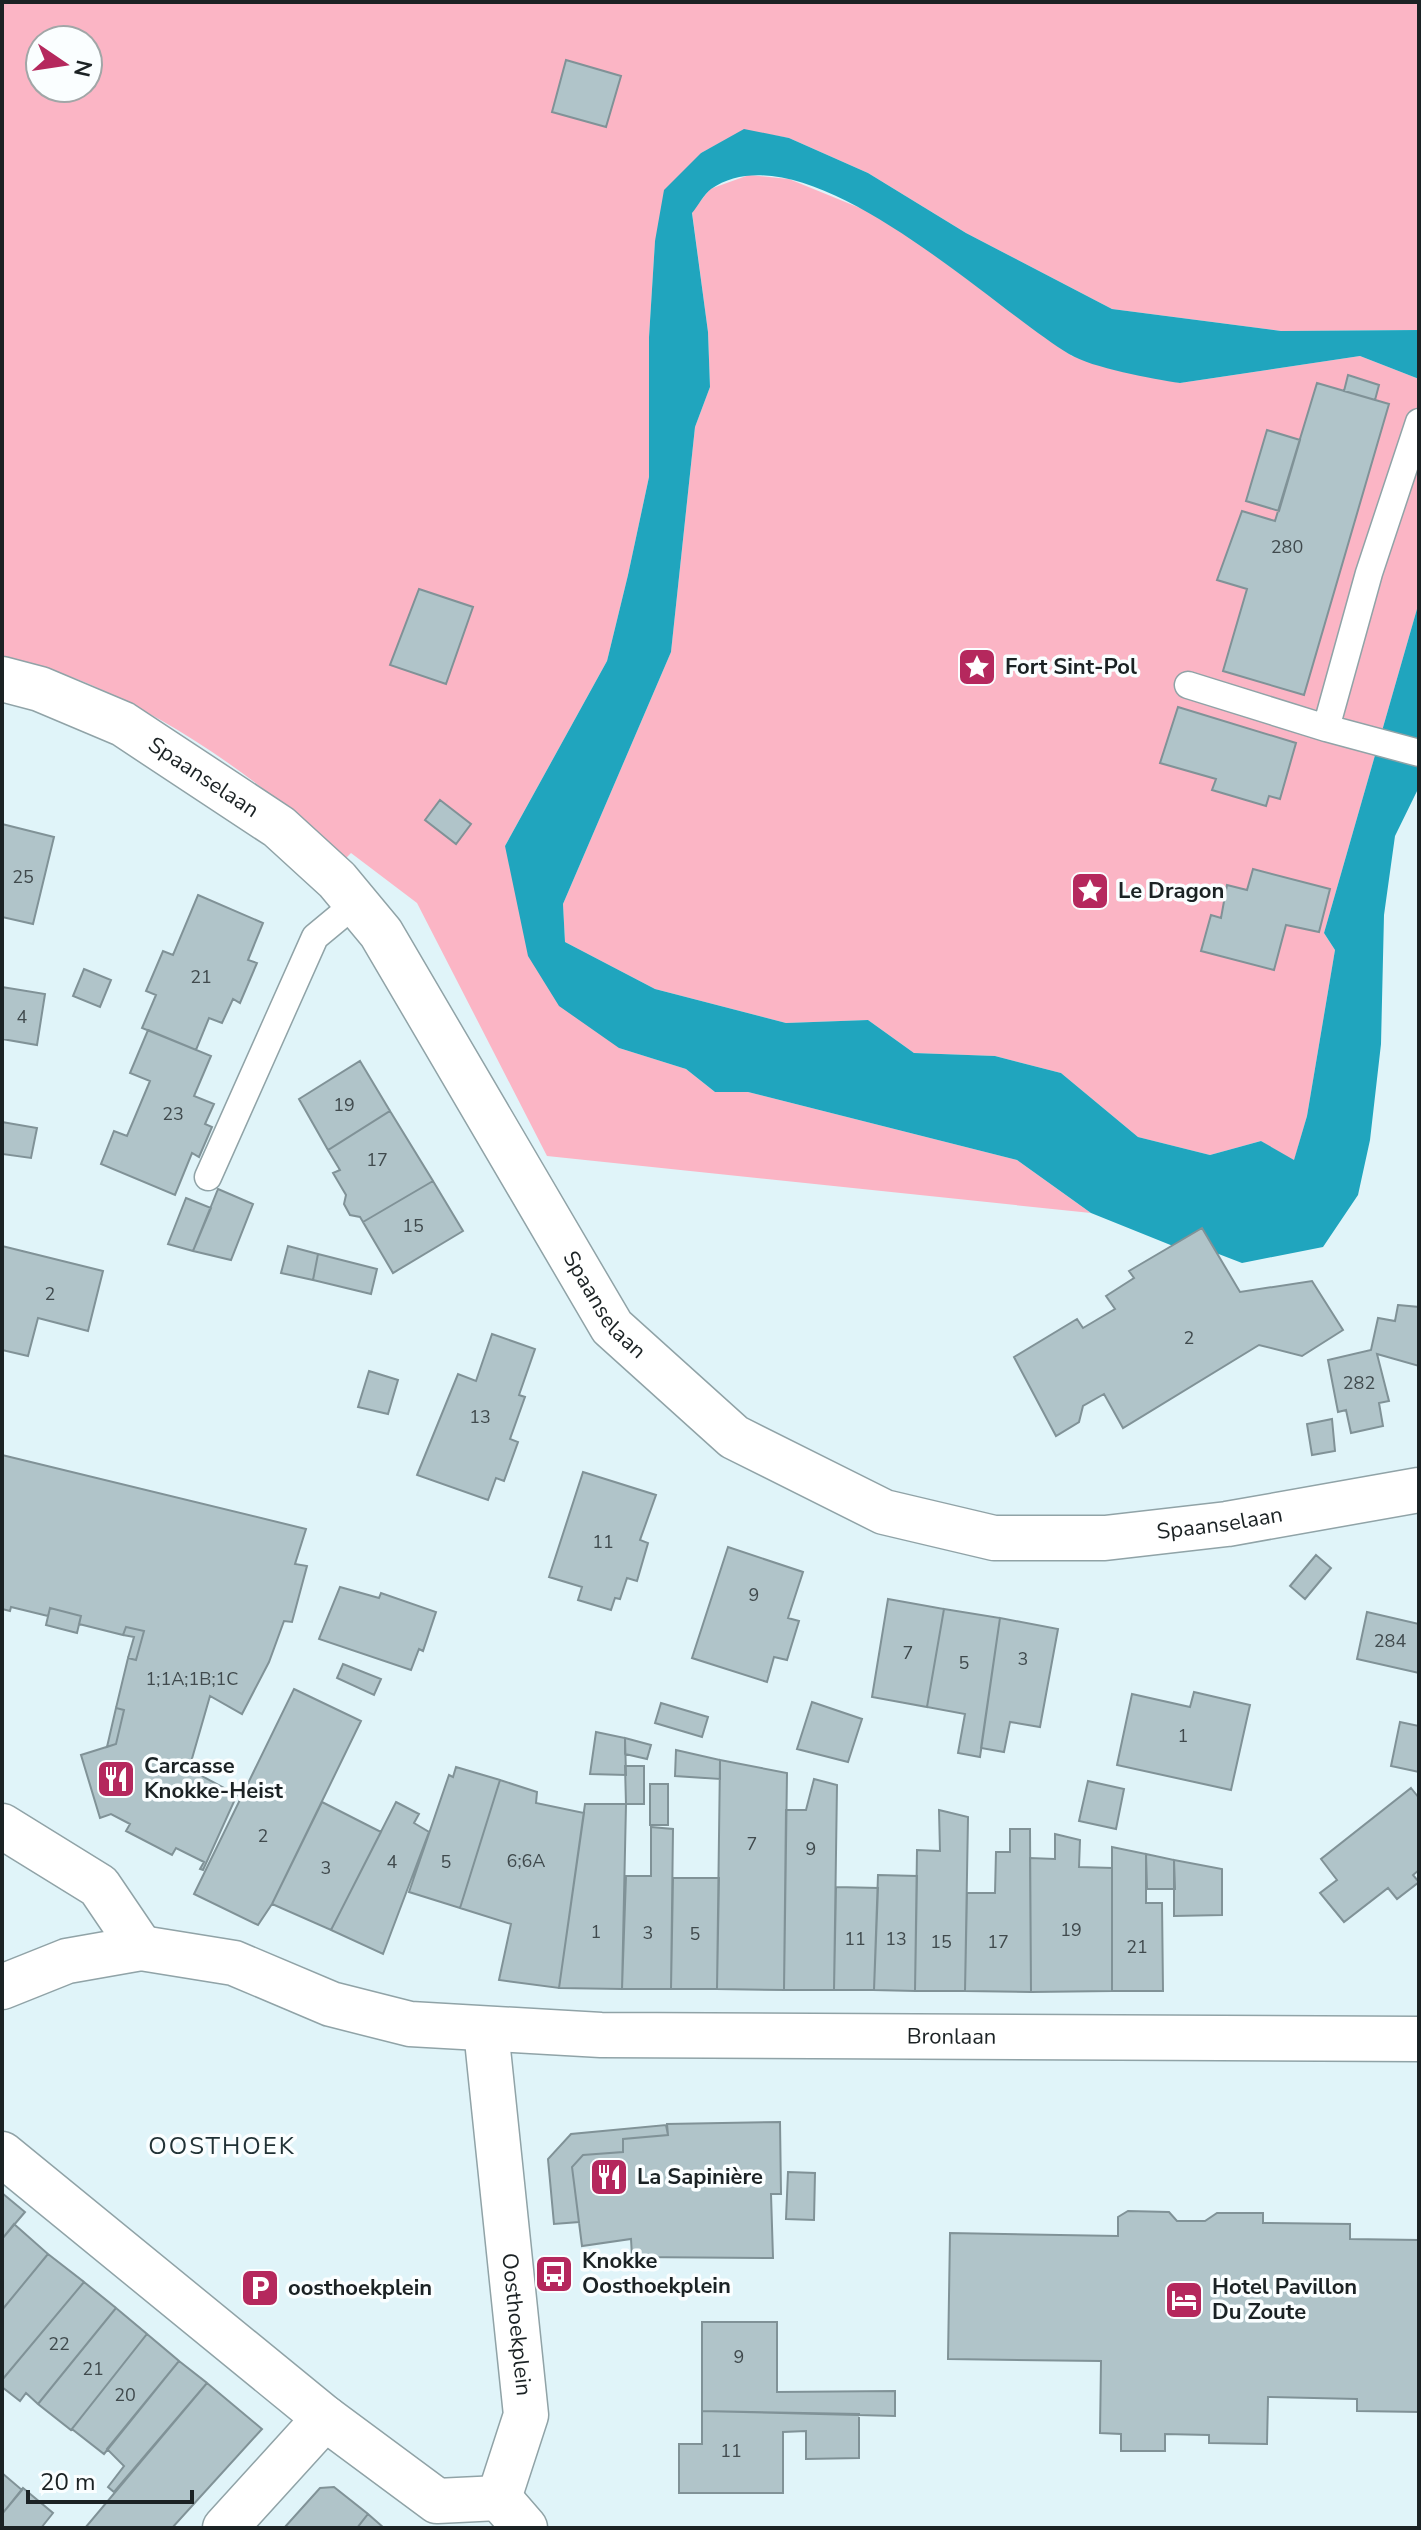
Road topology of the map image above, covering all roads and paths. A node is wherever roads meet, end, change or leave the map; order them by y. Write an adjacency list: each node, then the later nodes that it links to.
1 (1419, 422): 4 (lane)
2 (2, 679): 6 (street, Spaanselaan)
3 (1188, 685): 4 (lane)
4 (1326, 728): 5 (lane)
5 (1419, 753)
6 (356, 903): 7 (lane); 8 (street, Spaanselaan)
7 (208, 1177)
8 (1419, 1490)
9 (2, 1826): 10 (street)
10 (141, 1948): 11 (street); 12 (street)
11 (2, 1987)
12 (486, 2030): 13 (street, Bronlaan); 16 (street, Oosthoekplein)
13 (1419, 2039)
14 (2, 2154): 15 (street, Oosthoekplein)
15 (325, 2418): 16 (street, Oosthoekplein); 17 (street)
16 (512, 2513)
17 (225, 2528)

